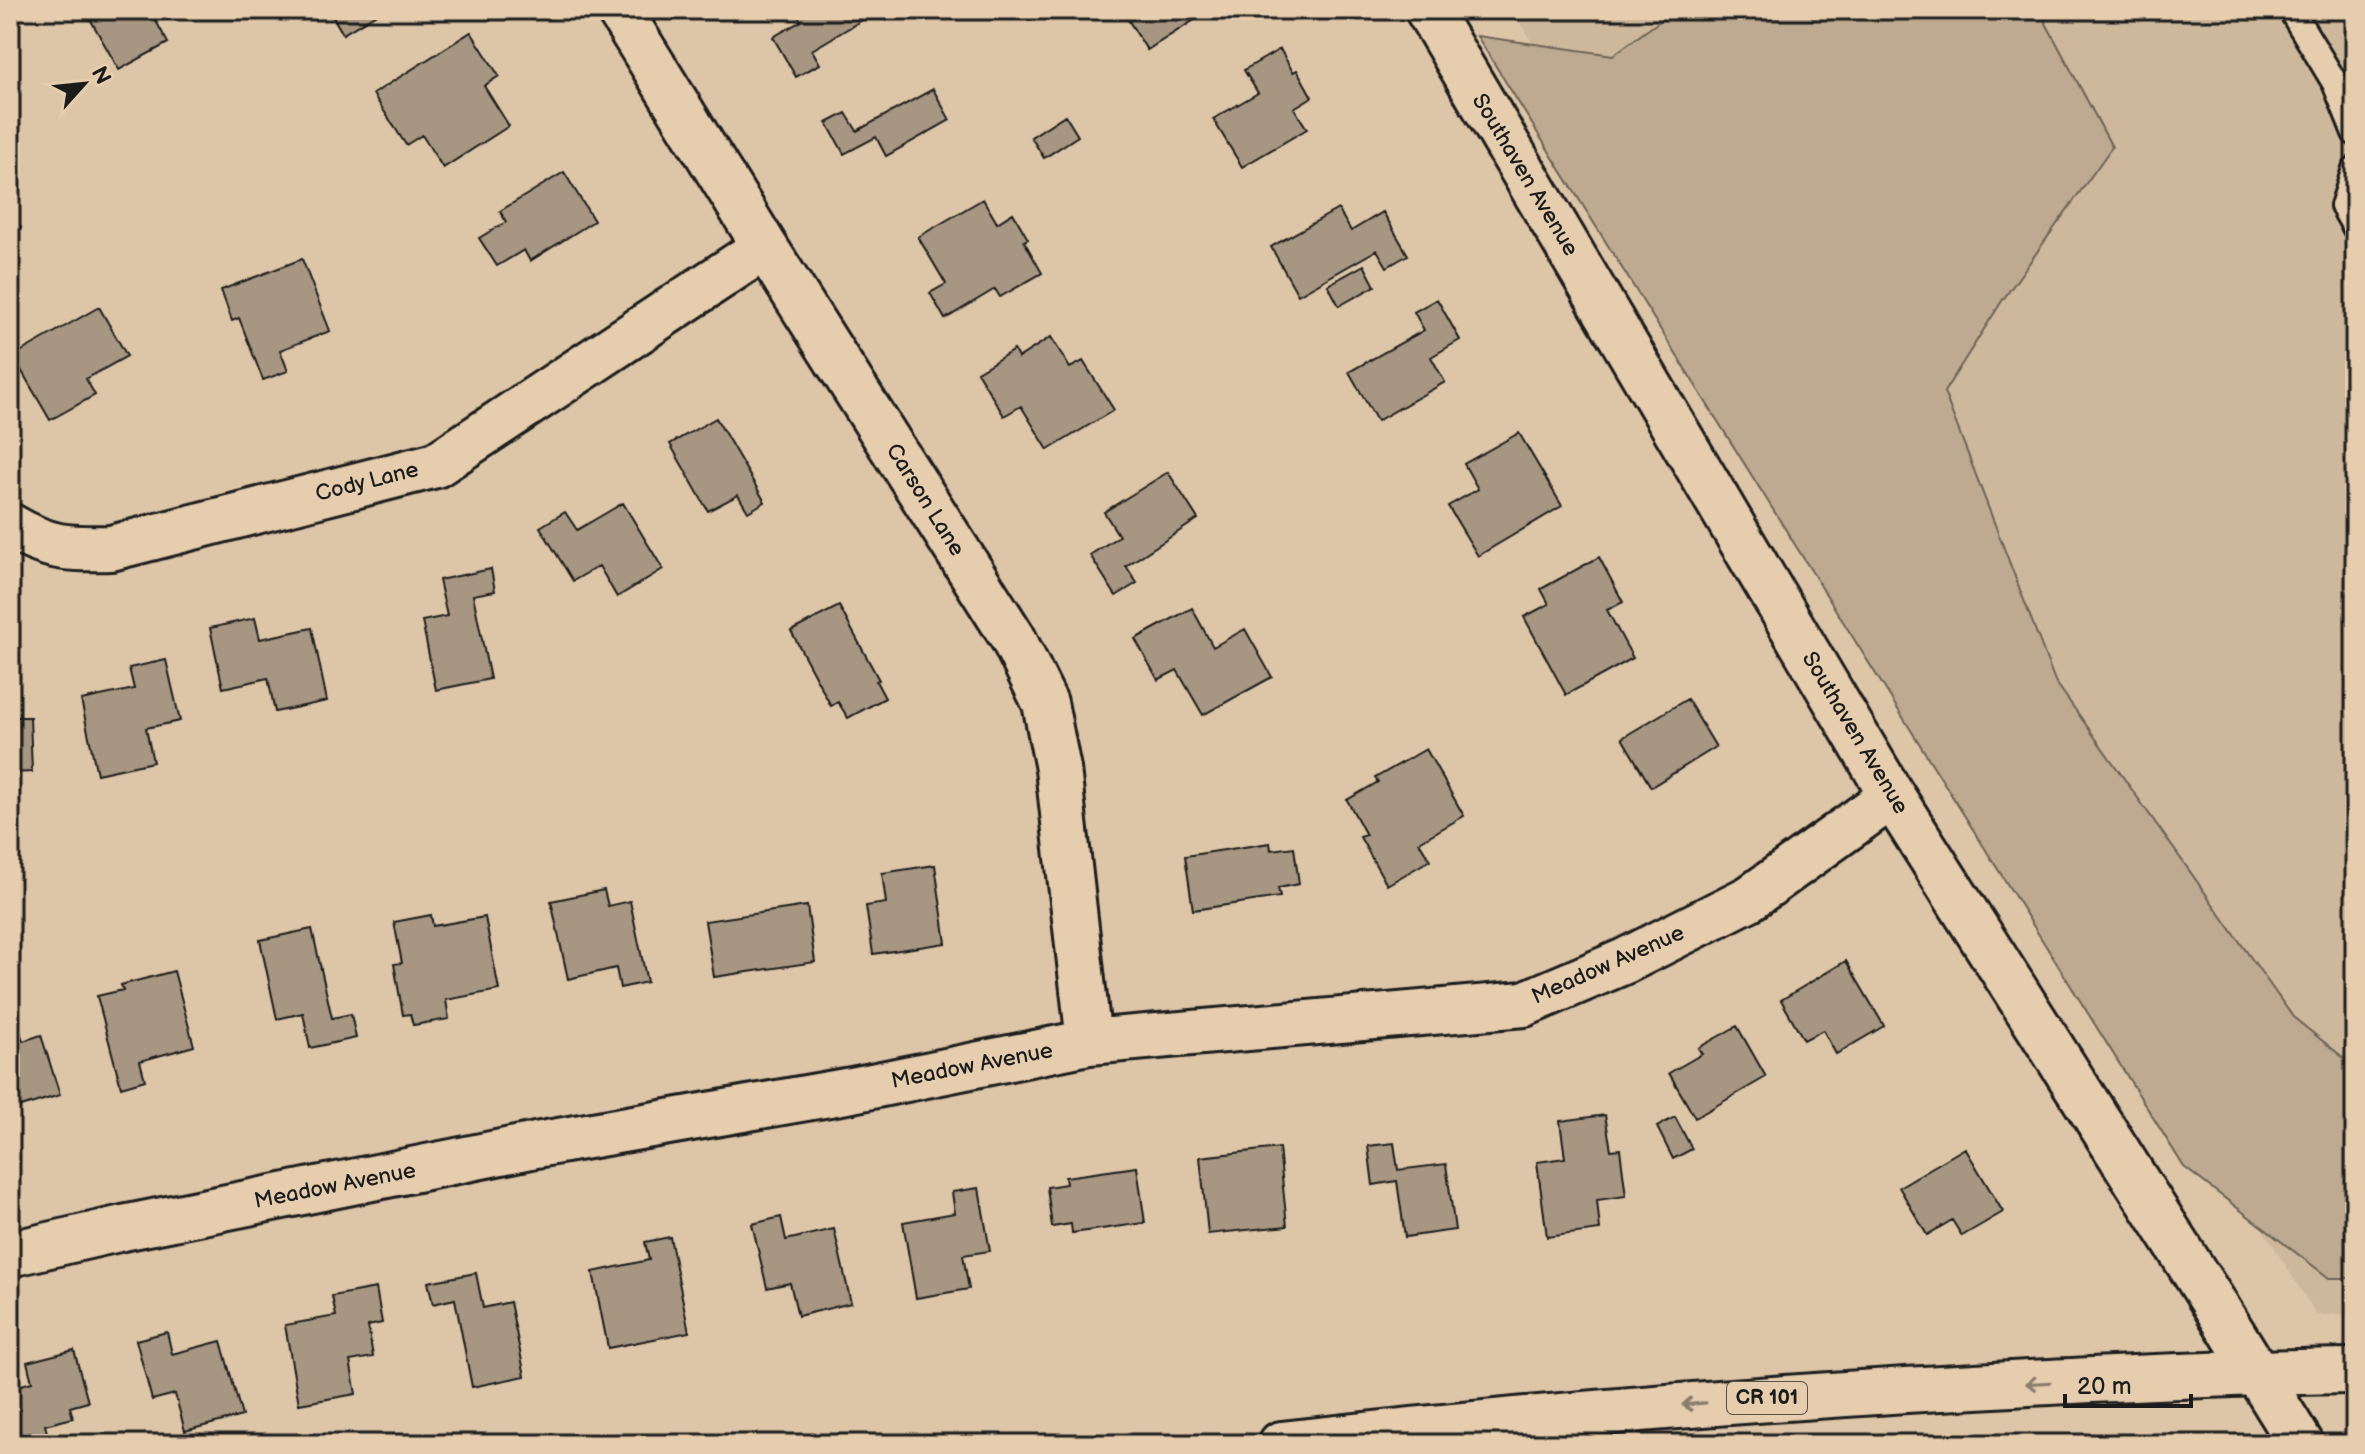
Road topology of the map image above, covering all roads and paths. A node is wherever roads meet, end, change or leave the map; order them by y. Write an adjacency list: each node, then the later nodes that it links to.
1 (619, 10): 7 (street, Carson Lane)
2 (1428, 10): 9 (street, Southaven Avenue)
3 (2291, 10): 4 (lane)
4 (2355, 133)
5 (2355, 169): 6 (lane)
6 (2355, 227)
7 (765, 247): 8 (street, Cody Lane); 10 (street, Carson Lane)
8 (10, 526)
9 (1892, 796): 10 (street, Meadow Avenue); 13 (street, Southaven Avenue)
10 (1089, 1042): 11 (street, Meadow Avenue)
11 (10, 1254)
12 (2355, 1371): 13 (street, CR 101)
13 (2255, 1372): 14 (street, CR 101, one-way to 14); 15 (street, Southaven Avenue)
14 (1281, 1444)
15 (2301, 1444)

